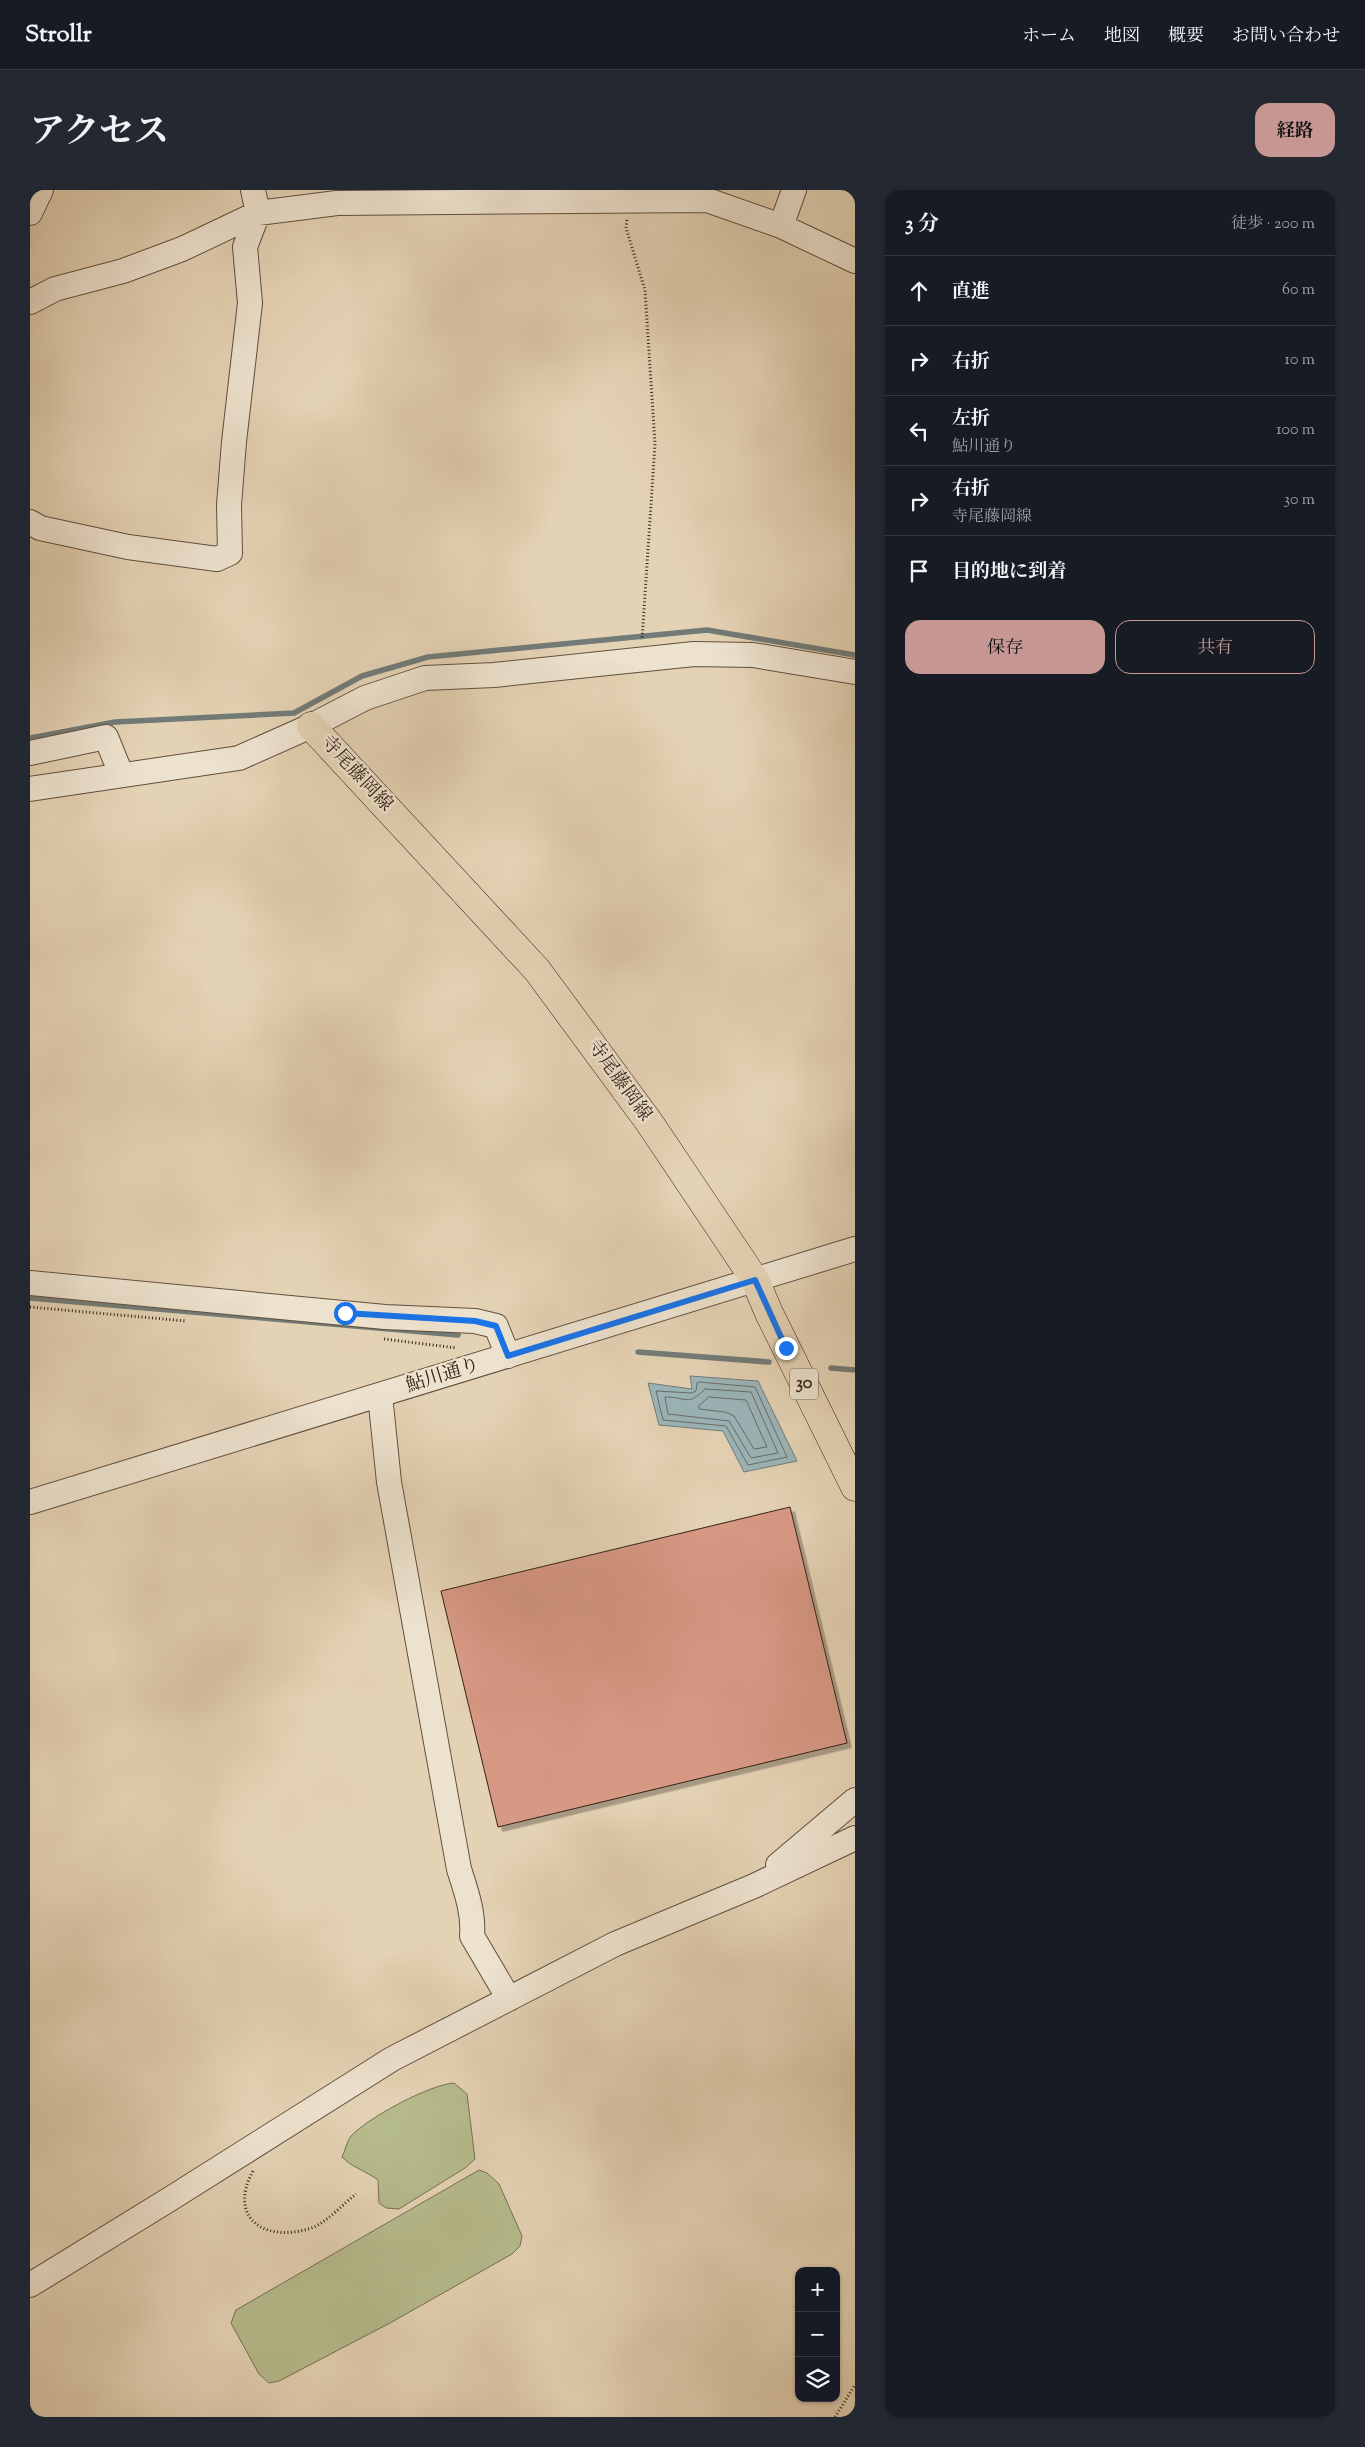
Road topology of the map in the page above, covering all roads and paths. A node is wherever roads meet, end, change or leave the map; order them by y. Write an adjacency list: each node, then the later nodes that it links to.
1 (41, 190): 5 (street)
2 (254, 190): 6 (street)
3 (794, 190): 7 (street)
4 (628, 202): 6 (street); 7 (street); 11 (path)
5 (30, 213)
6 (258, 213): 9 (street); 10 (street)
7 (781, 226): 8 (street)
8 (855, 261)
9 (30, 302)
10 (30, 522)
11 (641, 658): 12 (street); 13 (street)
12 (855, 672)
13 (311, 726): 15 (street); 18 (main road, 寺尾藤岡線)
14 (30, 753): 15 (street)
15 (121, 774): 16 (street)
16 (30, 789)
17 (855, 1249): 18 (street, 鮎川通り)
18 (755, 1280): 24 (street, 鮎川通り); 26 (main road, 寺尾藤岡線 / 30)
19 (30, 1283): 24 (street)
20 (30, 1307): 21 (path)
21 (194, 1321)
22 (378, 1339): 23 (path)
23 (461, 1349)
24 (508, 1356): 25 (street, 鮎川通り)
25 (380, 1395): 27 (street, 鮎川通り); 31 (street)
26 (855, 1487)
27 (30, 1502)
28 (855, 1800): 30 (street)
29 (855, 1838): 30 (street)
30 (754, 1886): 31 (street)
31 (508, 1999): 34 (street)
32 (254, 2170): 33 (path)
33 (356, 2194)
34 (30, 2285)
35 (855, 2384): 36 (path)
36 (835, 2417)

